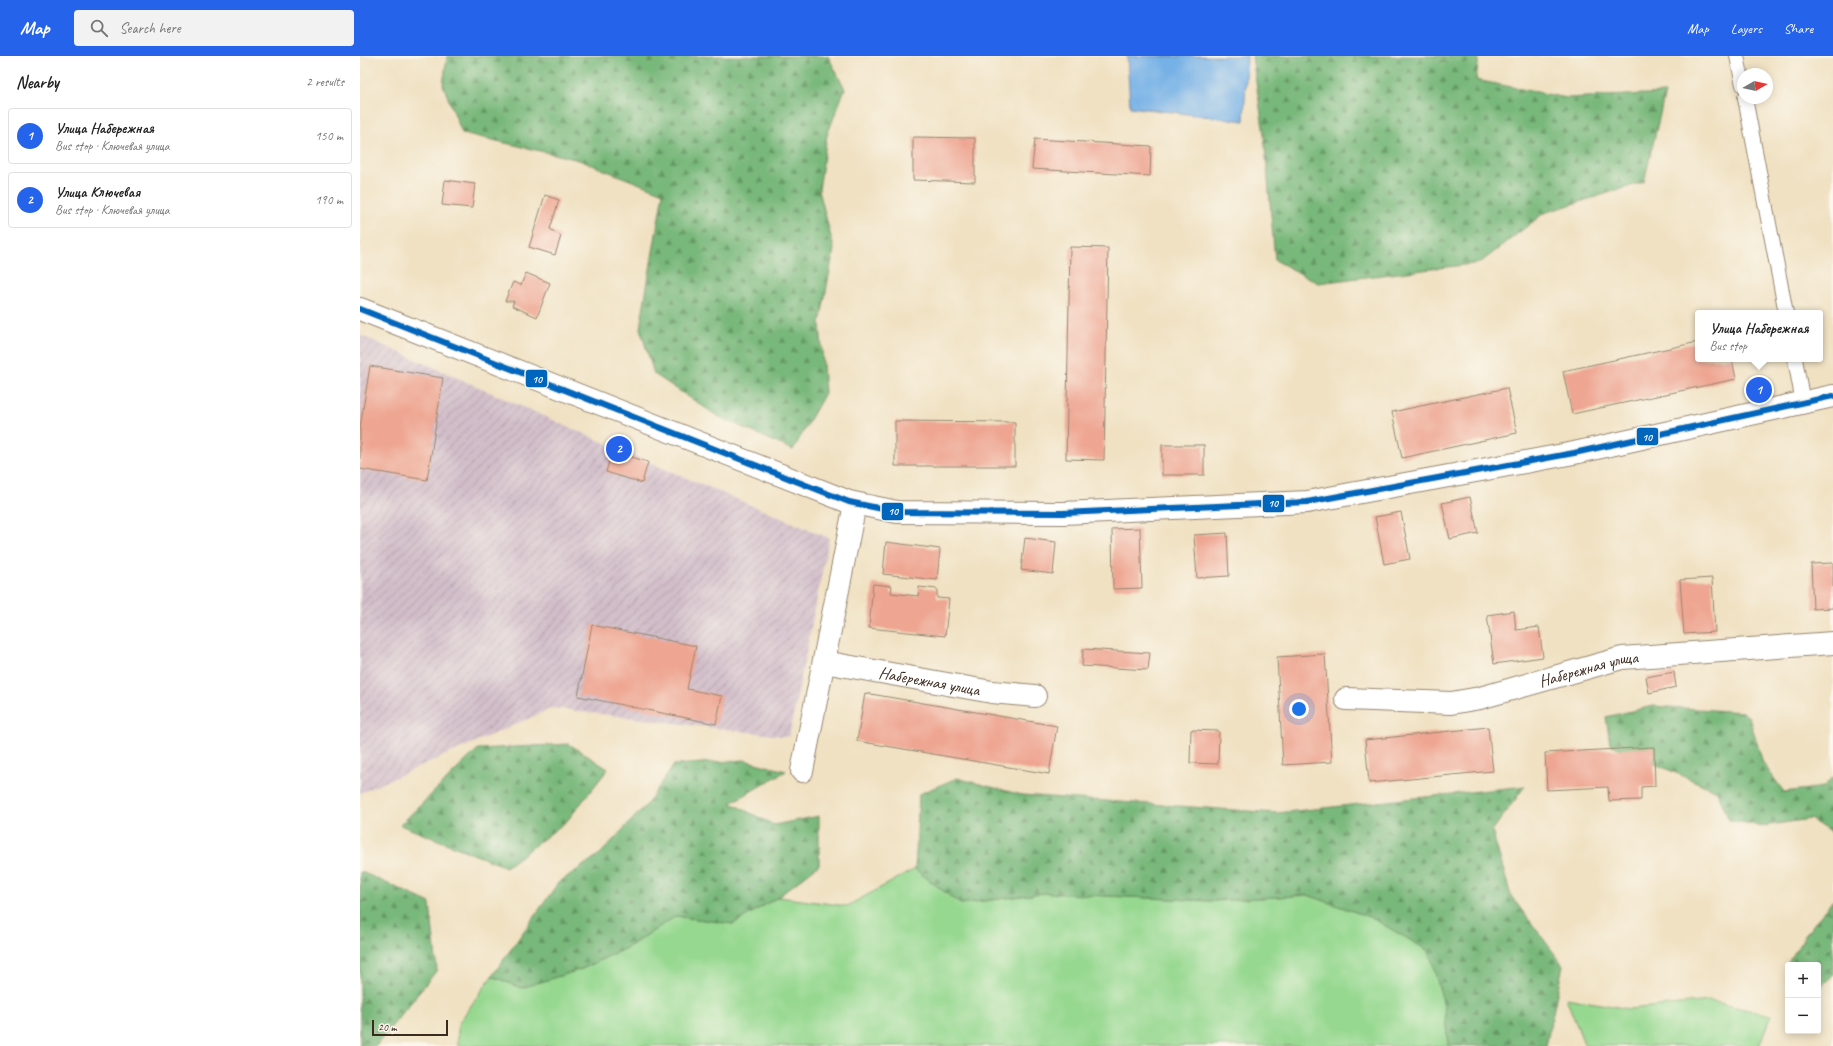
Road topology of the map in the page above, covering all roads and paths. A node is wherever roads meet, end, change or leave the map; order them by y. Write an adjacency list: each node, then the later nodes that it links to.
1 (1738, 56): 2 (lane)
2 (1740, 68)
3 (1746, 104): 5 (lane)
4 (360, 309): 9 (street)
5 (1785, 310)
6 (1796, 362): 8 (lane)
7 (1833, 396): 8 (street)
8 (1803, 403): 9 (street)
9 (855, 504): 11 (street)
10 (1833, 643): 13 (street, Набережная улица)
11 (824, 662): 12 (street, Набережная улица); 14 (street)
12 (1035, 696)
13 (1346, 699)
14 (802, 771)

